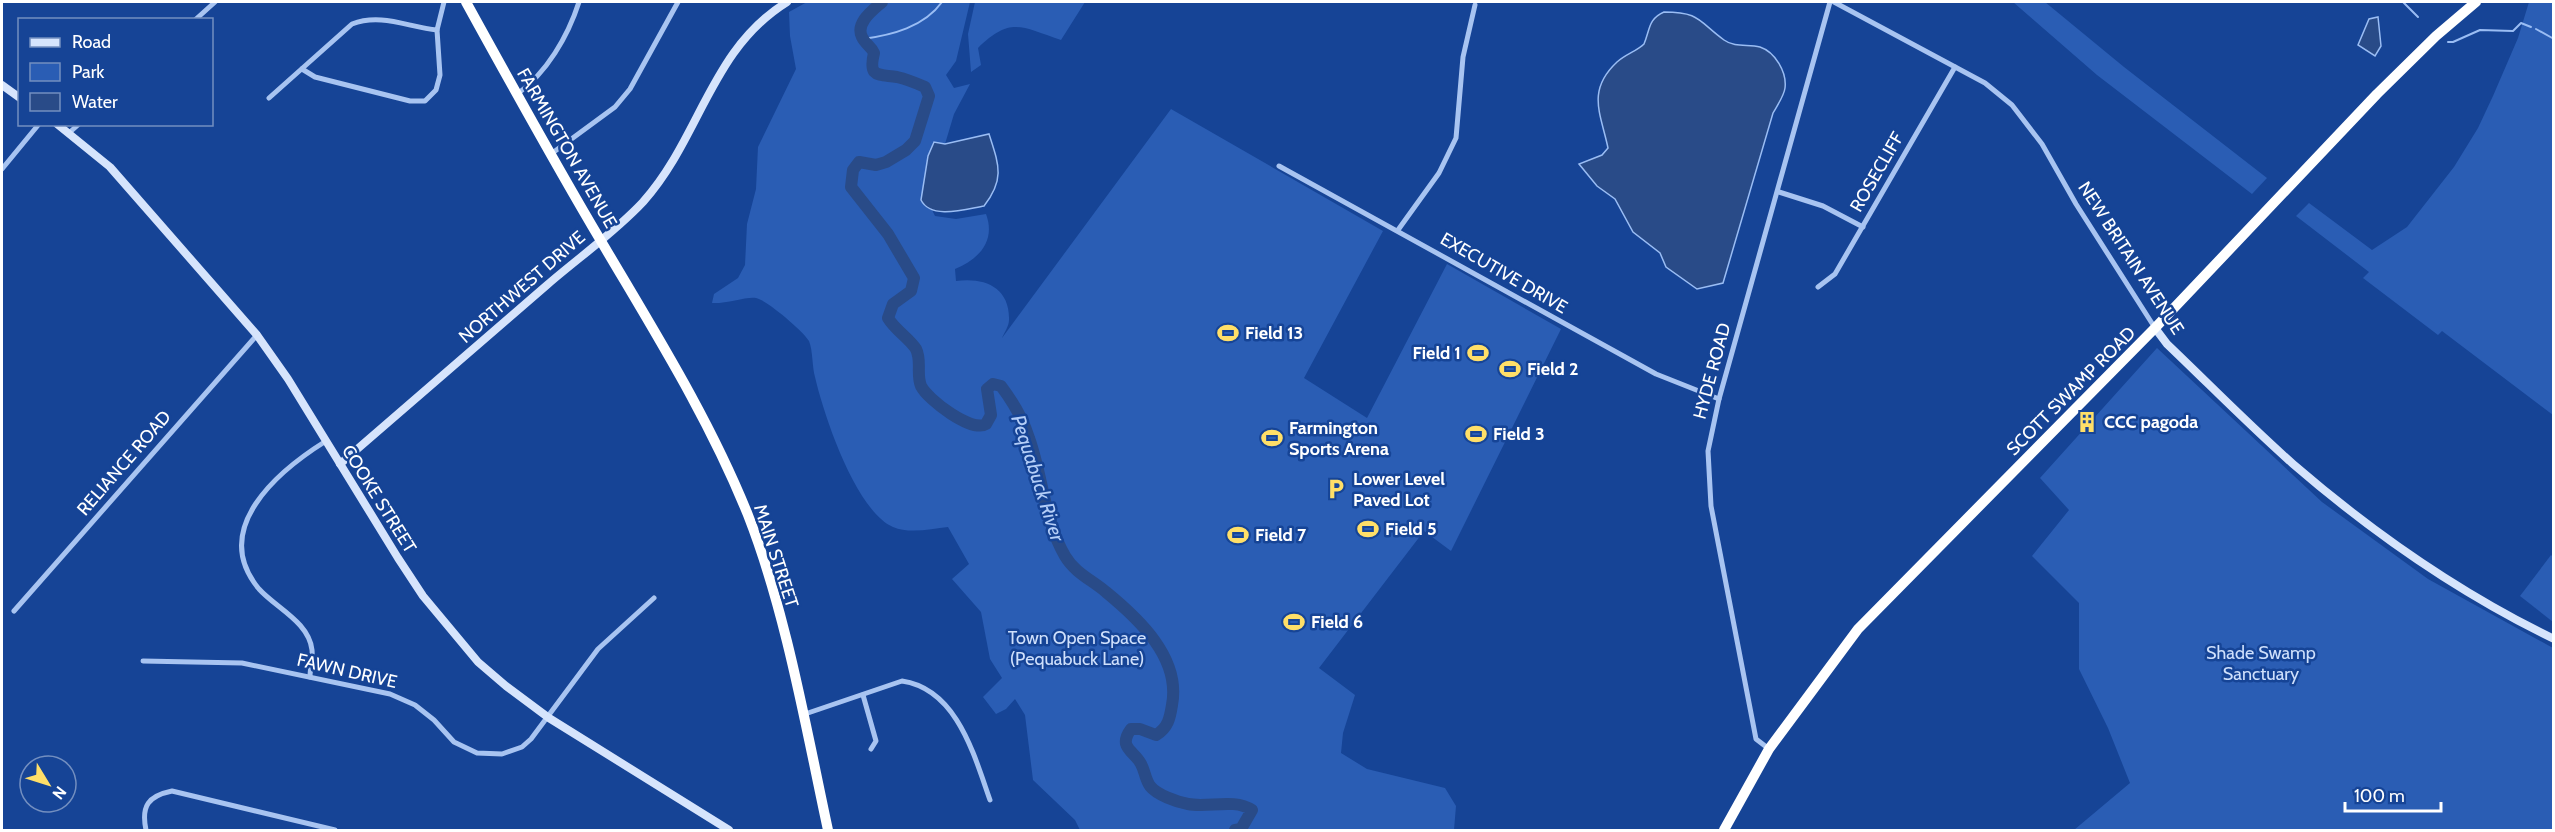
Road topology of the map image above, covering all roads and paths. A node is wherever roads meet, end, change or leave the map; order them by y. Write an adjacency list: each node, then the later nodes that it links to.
1 (215, 2): 10 (street)
2 (444, 2): 11 (street)
3 (466, 2): 15 (highway, FARMINGTON AVENUE)
4 (579, 2): 15 (street)
5 (678, 2): 22 (street)
6 (788, 2): 28 (main road, NORTHWEST DRIVE)
7 (1832, 2): 12 (street, NEW BRITAIN AVENUE); 25 (street, HYDE ROAD)
8 (2476, 2): 31 (highway, SCOTT SWAMP ROAD)
9 (1475, 5): 27 (street)
10 (197, 18)
11 (437, 30): 13 (street); 13 (street)
12 (1955, 67): 26 (street, ROSECLIFF); 31 (street, NEW BRITAIN AVENUE)
13 (302, 69): 17 (street)
14 (2, 85): 16 (main road)
15 (516, 95): 22 (highway, FARMINGTON AVENUE)
16 (18, 97)
17 (269, 98)
18 (37, 126): 24 (street)
19 (60, 126): 21 (main road, COOKE STREET)
20 (77, 126): 21 (street)
21 (70, 132): 32 (main road, COOKE STREET)
22 (551, 154): 28 (highway, FARMINGTON AVENUE)
23 (1279, 166): 27 (street, EXECUTIVE DRIVE)
24 (2, 169)
25 (1779, 192): 26 (street); 33 (street, HYDE ROAD)
26 (1863, 227): 29 (street, ROSECLIFF)
27 (1398, 230): 33 (street, EXECUTIVE DRIVE)
28 (600, 239): 30 (highway, FARMINGTON AVENUE); 35 (main road, NORTHWEST DRIVE)
29 (1818, 287)
30 (642, 310): 42 (highway, MAIN STREET)
31 (2155, 328): 38 (main road, NEW BRITAIN AVENUE); 45 (highway, SCOTT SWAMP ROAD)
32 (257, 335): 34 (main road, COOKE STREET); 37 (street, RELIANCE ROAD)
33 (1719, 399): 45 (street, HYDE ROAD)
34 (326, 441): 35 (main road, COOKE STREET); 40 (street)
35 (340, 464): 43 (main road, COOKE STREET)
36 (654, 598): 43 (street, FAWN DRIVE)
37 (14, 611)
38 (2553, 639)
39 (142, 661): 40 (street, FAWN DRIVE)
40 (309, 677): 43 (street, FAWN DRIVE)
41 (863, 695): 42 (street); 44 (street); 46 (street)
42 (803, 714): 50 (highway, MAIN STREET)
43 (549, 718): 49 (main road, COOKE STREET)
44 (871, 749)
45 (1769, 750): 51 (highway, SCOTT SWAMP ROAD)
46 (990, 800)
47 (146, 831): 48 (street)
48 (335, 831)
49 (729, 831)
50 (828, 831)
51 (1724, 831)

